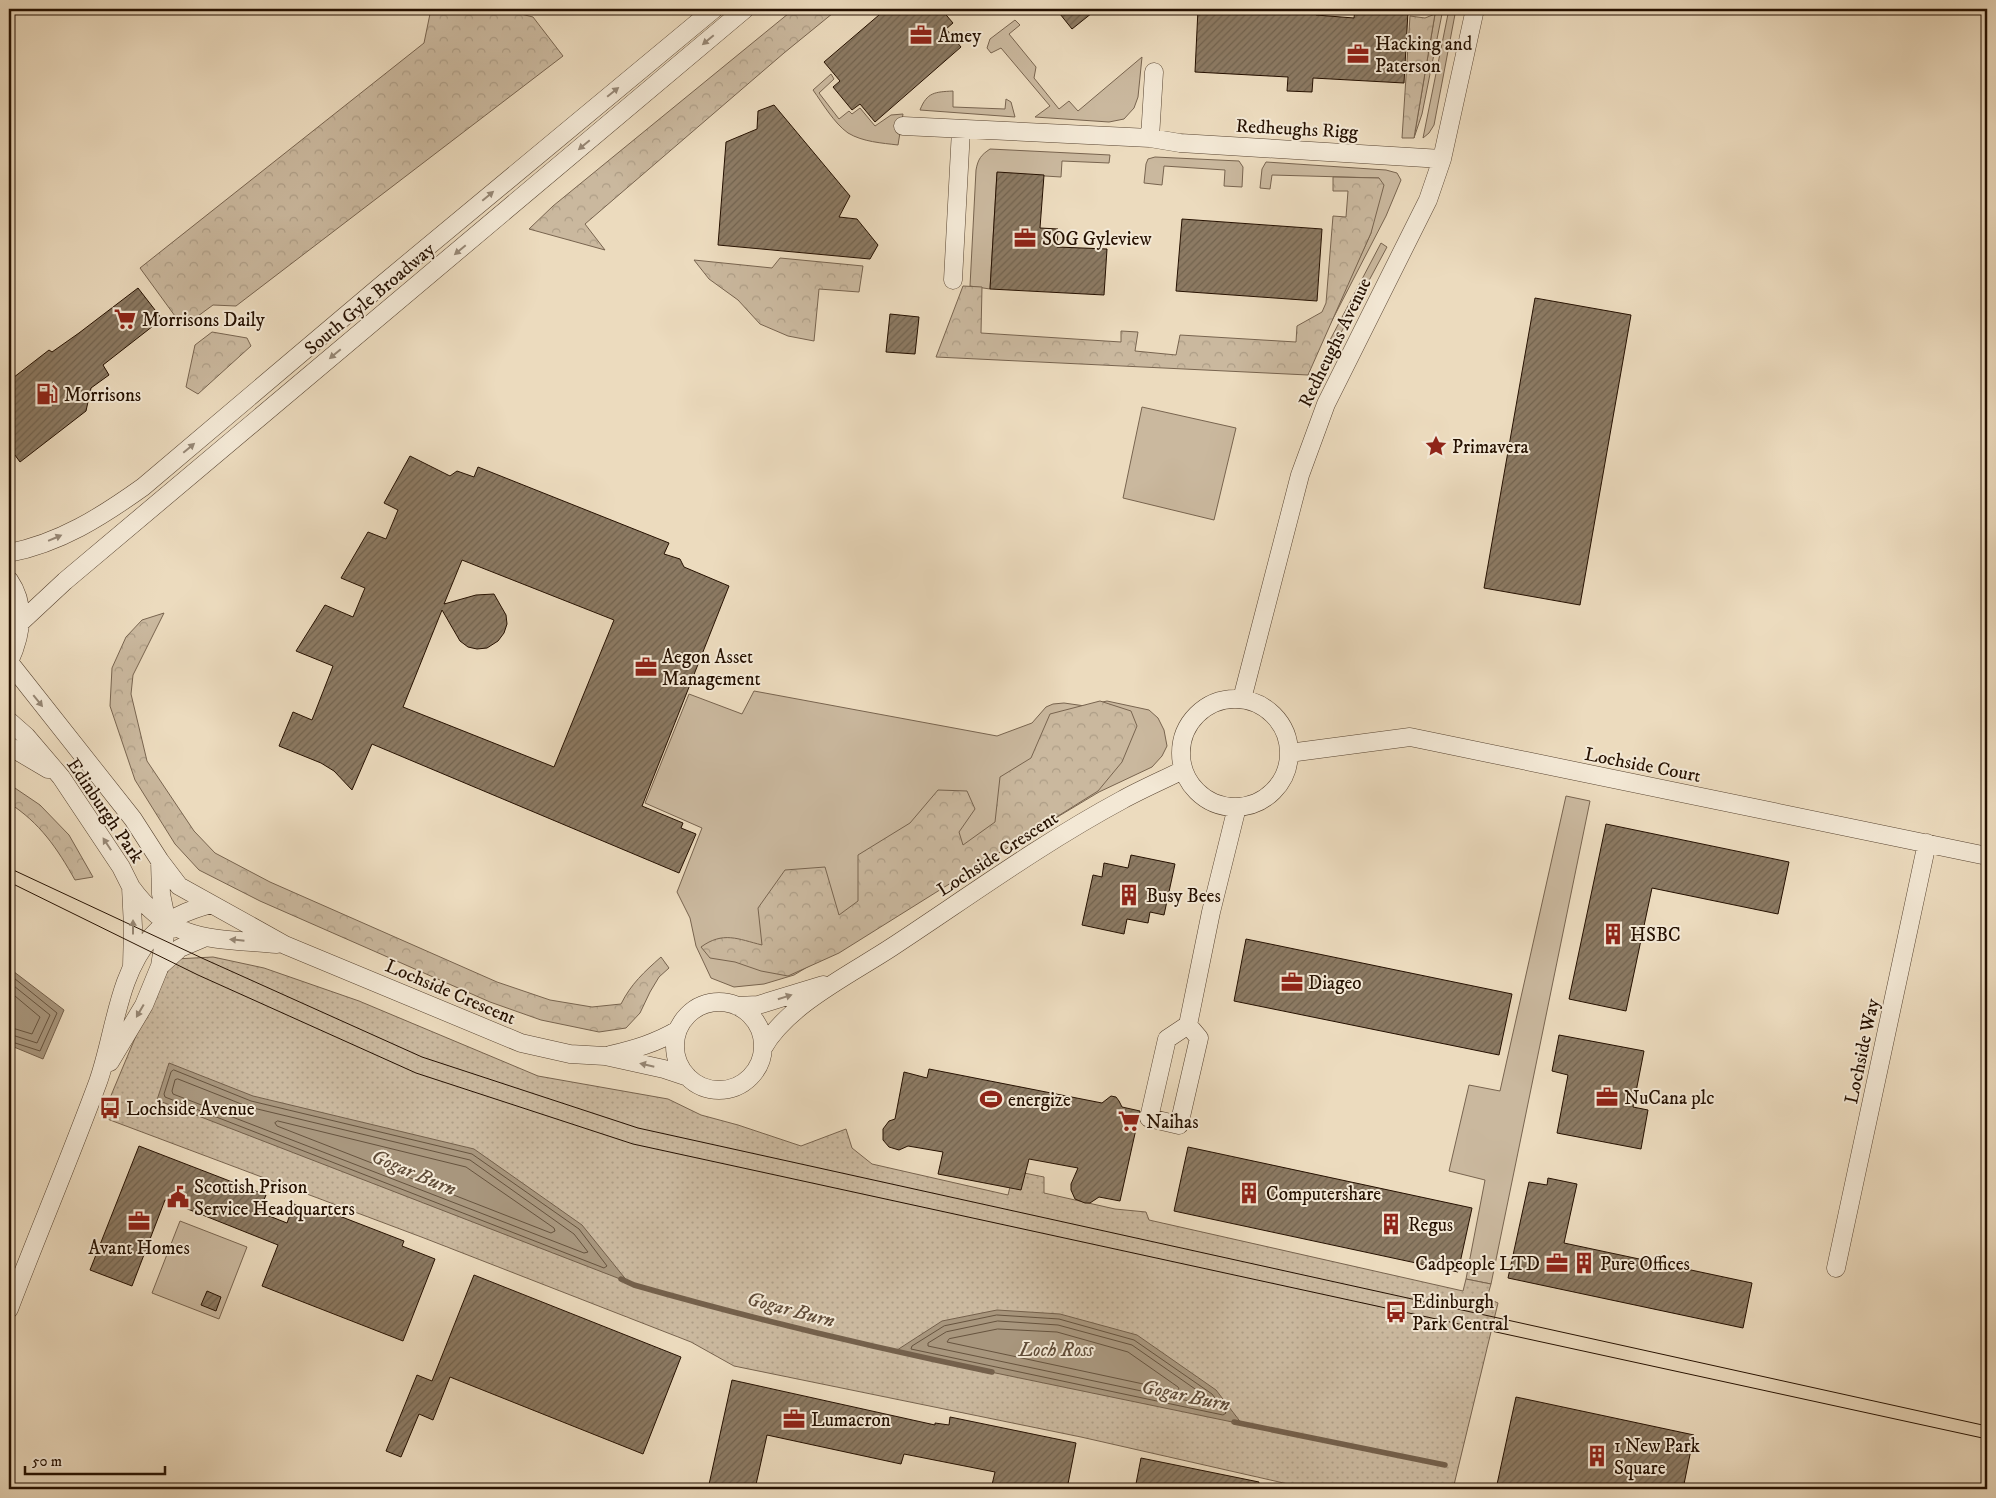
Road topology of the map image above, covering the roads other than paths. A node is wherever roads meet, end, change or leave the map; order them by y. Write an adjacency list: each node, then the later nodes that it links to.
1 (714, 9): 10 (street, South Gyle Broadway, one-way to 1)
2 (746, 9): 12 (street, South Gyle Broadway, one-way to 12)
3 (1476, 9): 8 (street, Redheughs Avenue)
4 (1154, 72): 7 (street)
5 (903, 126): 6 (street, Redheughs Rigg)
6 (960, 130): 7 (street, Redheughs Rigg); 9 (street)
7 (1150, 138): 8 (street, Redheughs Rigg)
8 (1442, 158): 14 (street, Redheughs Avenue)
9 (954, 280)
10 (9, 553)
11 (9, 580): 12 (street)
12 (21, 622): 13 (street)
13 (9, 662): 23 (street, Edinburgh Park, one-way to 23)
14 (1242, 699): 17 (street); 18 (street)
15 (9, 722): 19 (street, Edinburgh Park)
16 (9, 746): 19 (street)
17 (1289, 753): 20 (street); 21 (street, Lochside Court)
18 (1183, 770): 20 (street); 31 (street, Lochside Crescent)
19 (61, 777): 24 (street, Edinburgh Park, one-way to 19)
20 (1237, 807): 33 (street)
21 (1927, 843): 22 (street, Lochside Court); 39 (street, Lochside Way)
22 (1987, 856)
23 (160, 861): 25 (street, Lochside Crescent); 26 (street)
24 (131, 887): 26 (street, Lochside Crescent); 30 (street, Edinburgh Park, one-way to 24)
25 (211, 904): 26 (street); 28 (street, Lochside Crescent)
26 (167, 923): 27 (street, Lochside Crescent); 29 (street); 30 (street)
27 (206, 937): 28 (street, Lochside Crescent, one-way to 27); 29 (street, Lochside Crescent)
28 (285, 945): 36 (street, Lochside Crescent)
29 (160, 966): 38 (street, one-way to 38)
30 (132, 967): 38 (street)
31 (839, 980): 32 (street, Lochside Crescent, one-way to 31); 35 (street, Lochside Crescent)
32 (737, 1006): 34 (street, Lochside Crescent); 35 (street)
33 (1188, 1026): 33 (street)
34 (678, 1030): 36 (street, Lochside Crescent); 37 (street)
35 (762, 1048): 37 (street, Lochside Crescent)
36 (605, 1056): 37 (street, Lochside Crescent, one-way to 36)
37 (688, 1077)
38 (98, 1080): 40 (street)
39 (1836, 1268)
40 (9, 1309)

